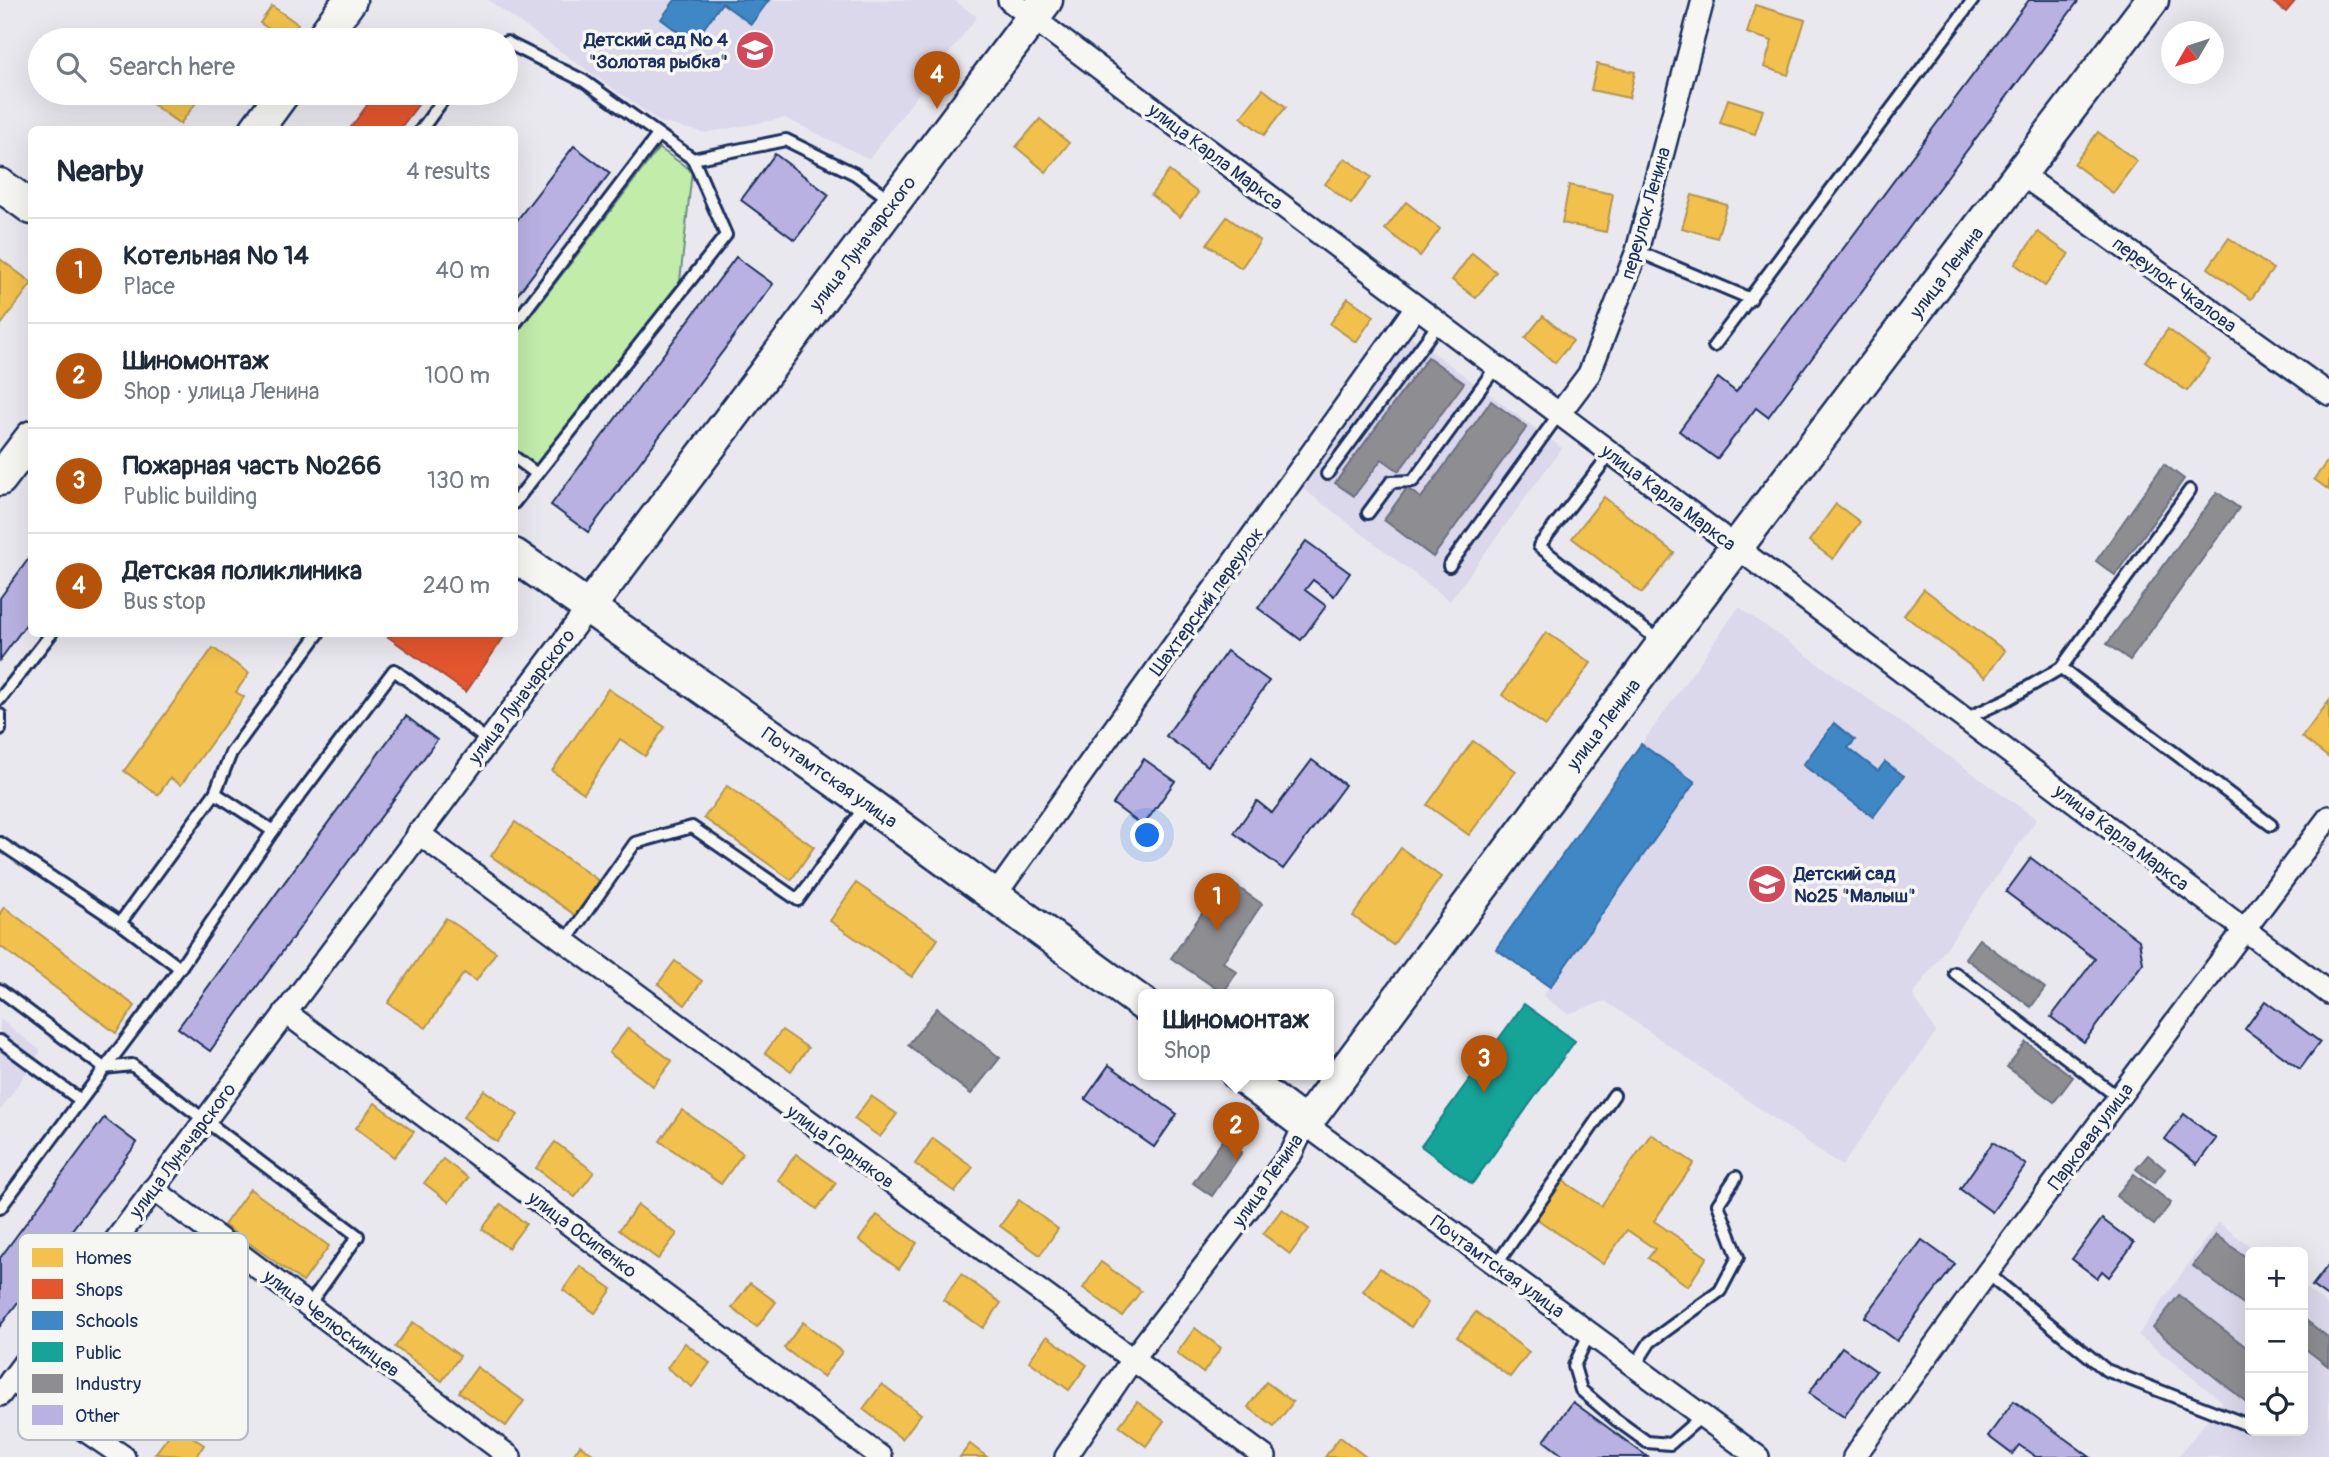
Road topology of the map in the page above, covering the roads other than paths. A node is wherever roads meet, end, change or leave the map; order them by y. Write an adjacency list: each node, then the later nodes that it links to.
1 (350, 0): 6 (street)
2 (1703, 0): 18 (street, переулок Ленина)
3 (1973, 0): 19 (lane)
4 (2152, 0): 14 (street, улица Ленина)
5 (1029, 6): 16 (street, улица Луначарского); 20 (street, улица Карла Маркса)
6 (330, 28)
7 (518, 48): 12 (lane)
8 (274, 105): 10 (street)
9 (439, 105): 11 (lane)
10 (259, 126)
11 (424, 126)
12 (658, 135): 13 (lane); 21 (lane)
13 (693, 159): 16 (lane); 30 (lane)
14 (2021, 174): 25 (street, переулок Чкалова); 36 (street, улица Ленина)
15 (0, 186): 17 (street)
16 (893, 201): 39 (street, улица Луначарского)
17 (28, 205)
18 (1637, 251): 19 (lane); 26 (street, переулок Ленина)
19 (1751, 299): 23 (lane)
20 (1416, 307): 22 (street, улица Карла Маркса); 56 (street, Шахтерский переулок)
21 (518, 320)
22 (1439, 323): 24 (street, улица Карла Маркса); 31 (lane)
23 (1714, 346)
24 (1496, 367): 26 (street, улица Карла Маркса); 35 (lane)
25 (2329, 394)
26 (1559, 414): 28 (street, улица Карла Маркса); 38 (lane)
27 (28, 441): 32 (street)
28 (1611, 453): 36 (street, улица Карла Маркса); 42 (lane)
29 (518, 460): 30 (lane)
30 (537, 474): 34 (lane)
31 (1328, 474)
32 (0, 479)
33 (2190, 490): 43 (lane)
34 (518, 498)
35 (1368, 513)
36 (1736, 547): 42 (street, улица Ленина); 46 (street, улица Карла Маркса)
37 (518, 558): 39 (street, Почтамтская улица)
38 (1449, 566)
39 (588, 608): 48 (street, улица Луначарского); 50 (street, Почтамтская улица)
40 (49, 637): 44 (lane)
41 (316, 637): 49 (lane)
42 (1662, 643): 73 (street, улица Ленина)
43 (2061, 668): 46 (lane); 52 (lane)
44 (0, 699)
45 (0, 715): 47 (lane)
46 (1965, 719): 58 (street, улица Карла Маркса)
47 (0, 729)
48 (487, 740): 53 (lane); 54 (street, улица Луначарского)
49 (215, 793): 53 (lane); 57 (lane)
50 (867, 803): 56 (street, Почтамтская улица); 59 (lane)
51 (2329, 817): 58 (street, Парковая улица)
52 (2271, 825)
53 (272, 831): 60 (lane)
54 (418, 833): 59 (street, улица Горняков); 65 (street, улица Луначарского)
55 (0, 843): 57 (lane)
56 (996, 894): 64 (street, Почтамтская улица)
57 (120, 923): 60 (lane)
58 (2245, 930): 63 (street, улица Карла Маркса); 70 (street, Парковая улица)
59 (565, 942): 84 (street, улица Горняков)
60 (180, 968): 67 (lane)
61 (1955, 973): 70 (lane)
62 (0, 990): 67 (lane)
63 (2329, 993)
64 (1138, 1000)
65 (285, 1012): 72 (street, улица Луначарского); 93 (street, улица Осипенко)
66 (0, 1041): 71 (lane)
67 (104, 1068): 71 (lane); 72 (lane)
68 (1246, 1080): 73 (street, Почтамтская улица)
69 (1614, 1095): 80 (lane)
70 (2119, 1098): 81 (street, Парковая улица)
71 (80, 1100): 76 (lane)
72 (205, 1120): 75 (street, улица Луначарского); 82 (lane)
73 (1306, 1124): 80 (street, Почтамтская улица); 84 (street, улица Ленина)
74 (1736, 1177): 85 (lane)
75 (153, 1189): 77 (street, улица Луначарского); 78 (street, улица Челюскинцев)
76 (0, 1208)
77 (120, 1233)
78 (212, 1233)
79 (248, 1260): 82 (street, улица Челюскинцев)
80 (1496, 1265): 83 (street, Почтамтская улица)
81 (1987, 1273): 89 (lane); 97 (street, Парковая улица)
82 (309, 1306): 92 (street, улица Челюскинцев)
83 (1589, 1334): 85 (street, Почтамтская улица); 88 (lane)
84 (1132, 1360): 94 (street, улица Ленина); 95 (street, улица Горняков)
85 (1634, 1367): 88 (street, Почтамтская улица)
86 (18, 1371): 87 (street, улица Луначарского)
87 (6, 1387)
88 (1702, 1417): 96 (street, Почтамтская улица)
89 (2245, 1424)
90 (95, 1440): 91 (street)
91 (124, 1457)
92 (510, 1457)
93 (881, 1457)
94 (1066, 1457)
95 (1265, 1457)
96 (1758, 1457)
97 (1854, 1457)

